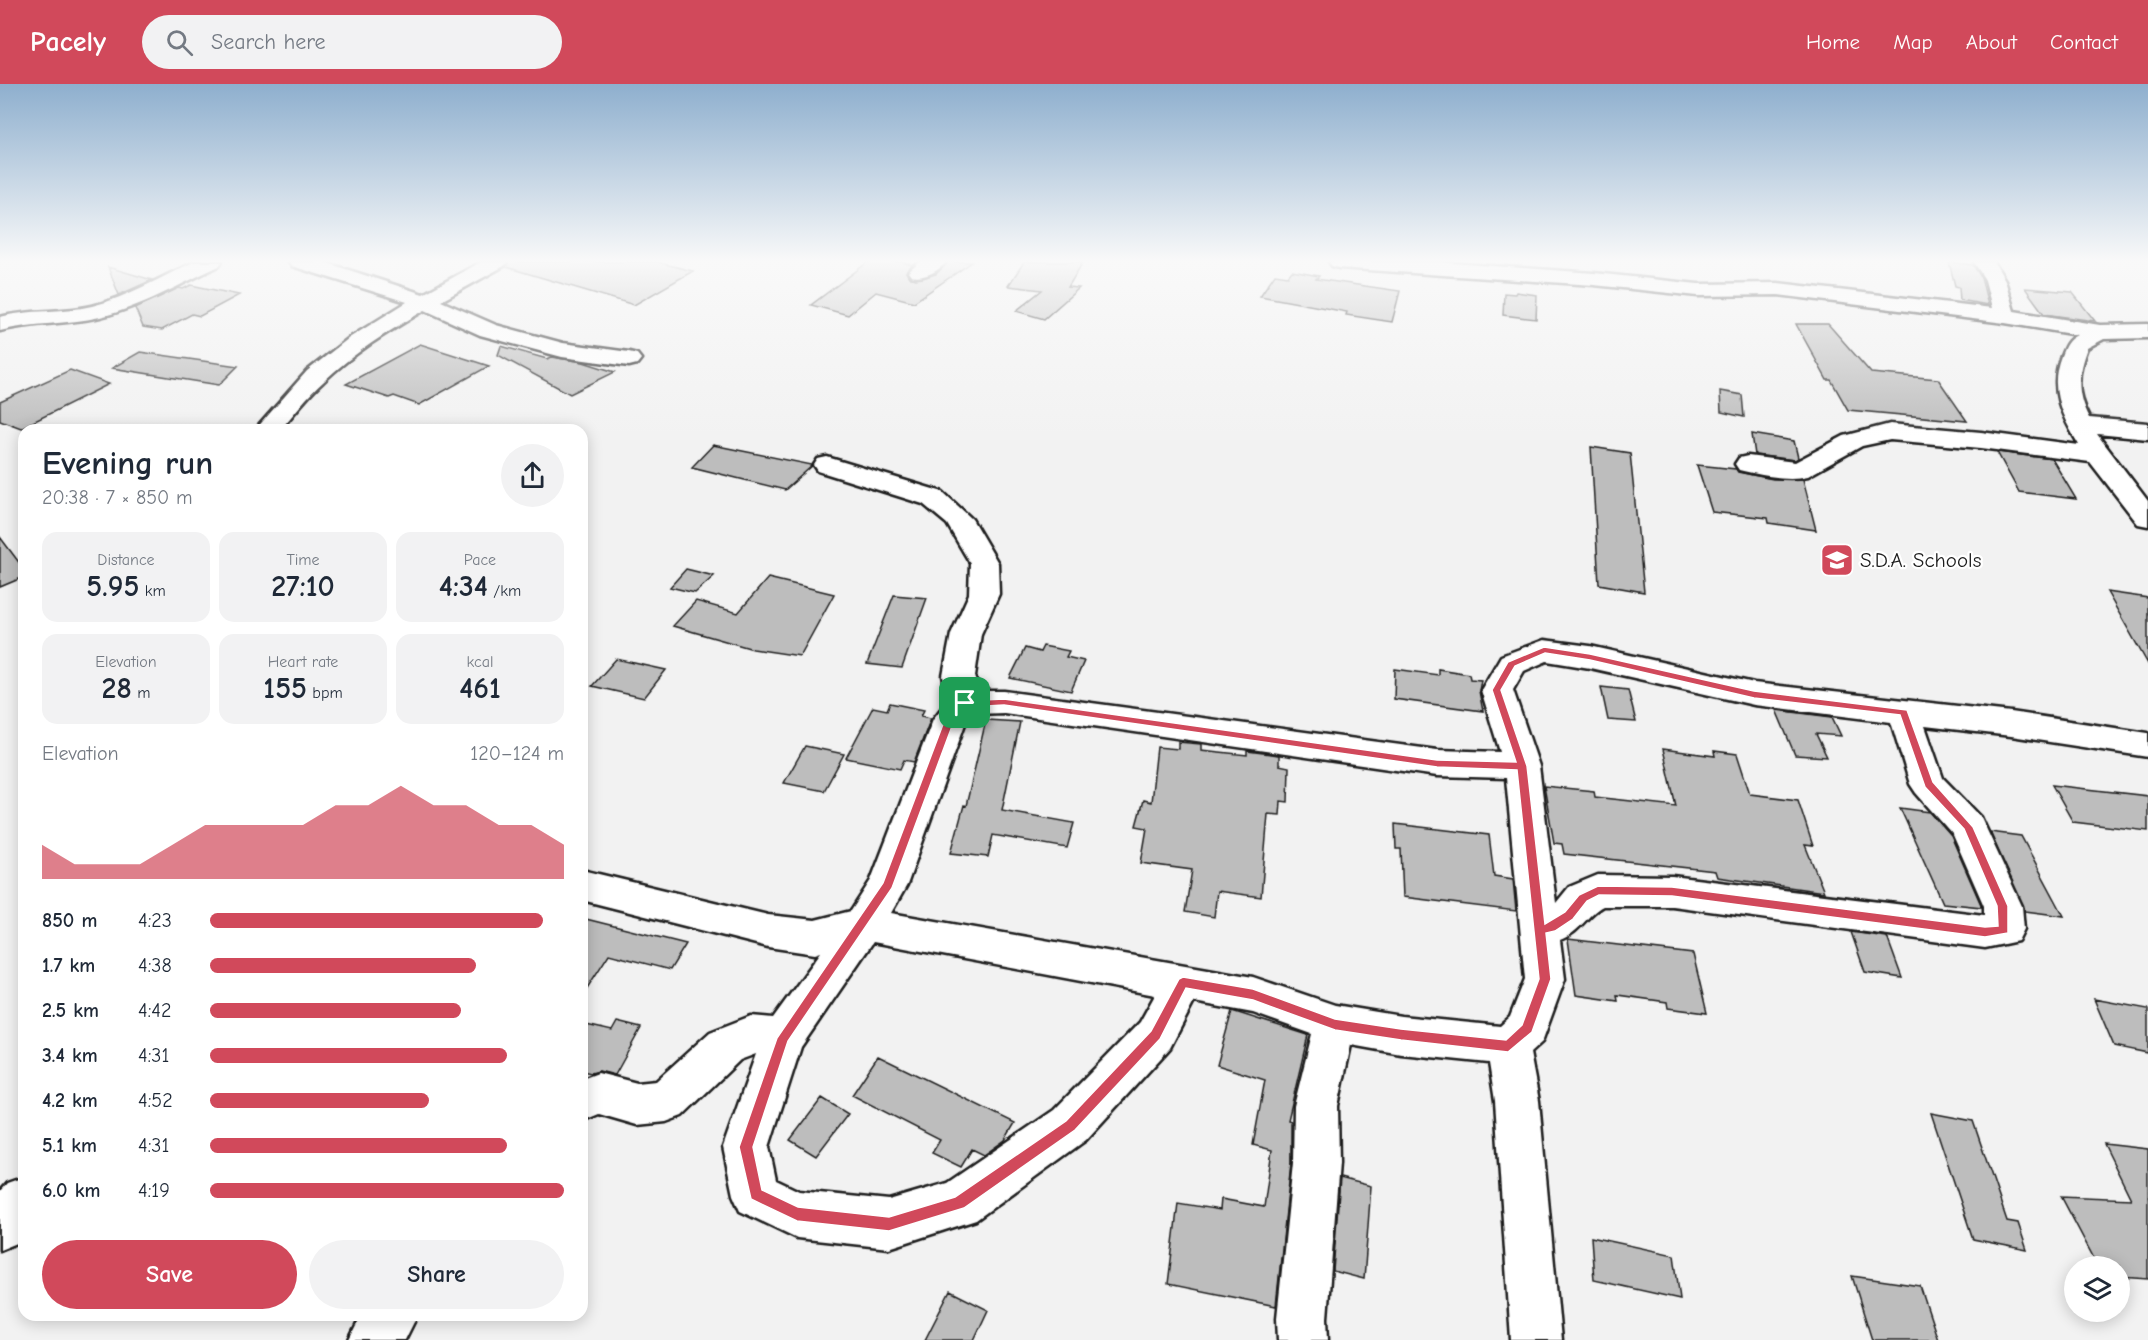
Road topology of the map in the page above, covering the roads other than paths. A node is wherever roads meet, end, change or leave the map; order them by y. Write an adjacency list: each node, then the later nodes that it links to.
1 (15, 321): 5 (street)
2 (393, 321): 9 (street)
3 (467, 321): 8 (street)
4 (2032, 321): 7 (street)
5 (0, 324)
6 (2148, 331): 7 (street)
7 (2100, 332): 10 (street)
8 (629, 359)
9 (272, 424)
10 (2081, 425): 11 (street); 12 (street)
11 (2148, 431)
12 (2096, 455): 13 (street); 15 (street)
13 (1748, 464)
14 (827, 465): 16 (street)
15 (2148, 518)
16 (965, 703): 19 (street); 21 (street)
17 (1904, 712): 18 (street); 19 (street); 22 (street)
18 (2148, 745)
19 (1522, 766): 22 (street)
20 (588, 886): 21 (street)
21 (864, 924): 23 (street); 25 (street)
22 (1540, 929): 26 (street)
23 (1183, 983): 24 (street); 25 (street)
24 (1335, 1024): 26 (street); 32 (street)
25 (783, 1038): 27 (street)
26 (1508, 1046): 33 (street)
27 (588, 1097)
28 (18, 1206): 29 (street)
29 (0, 1226)
30 (388, 1321): 31 (street)
31 (374, 1340)
32 (1303, 1340)
33 (1536, 1340)

